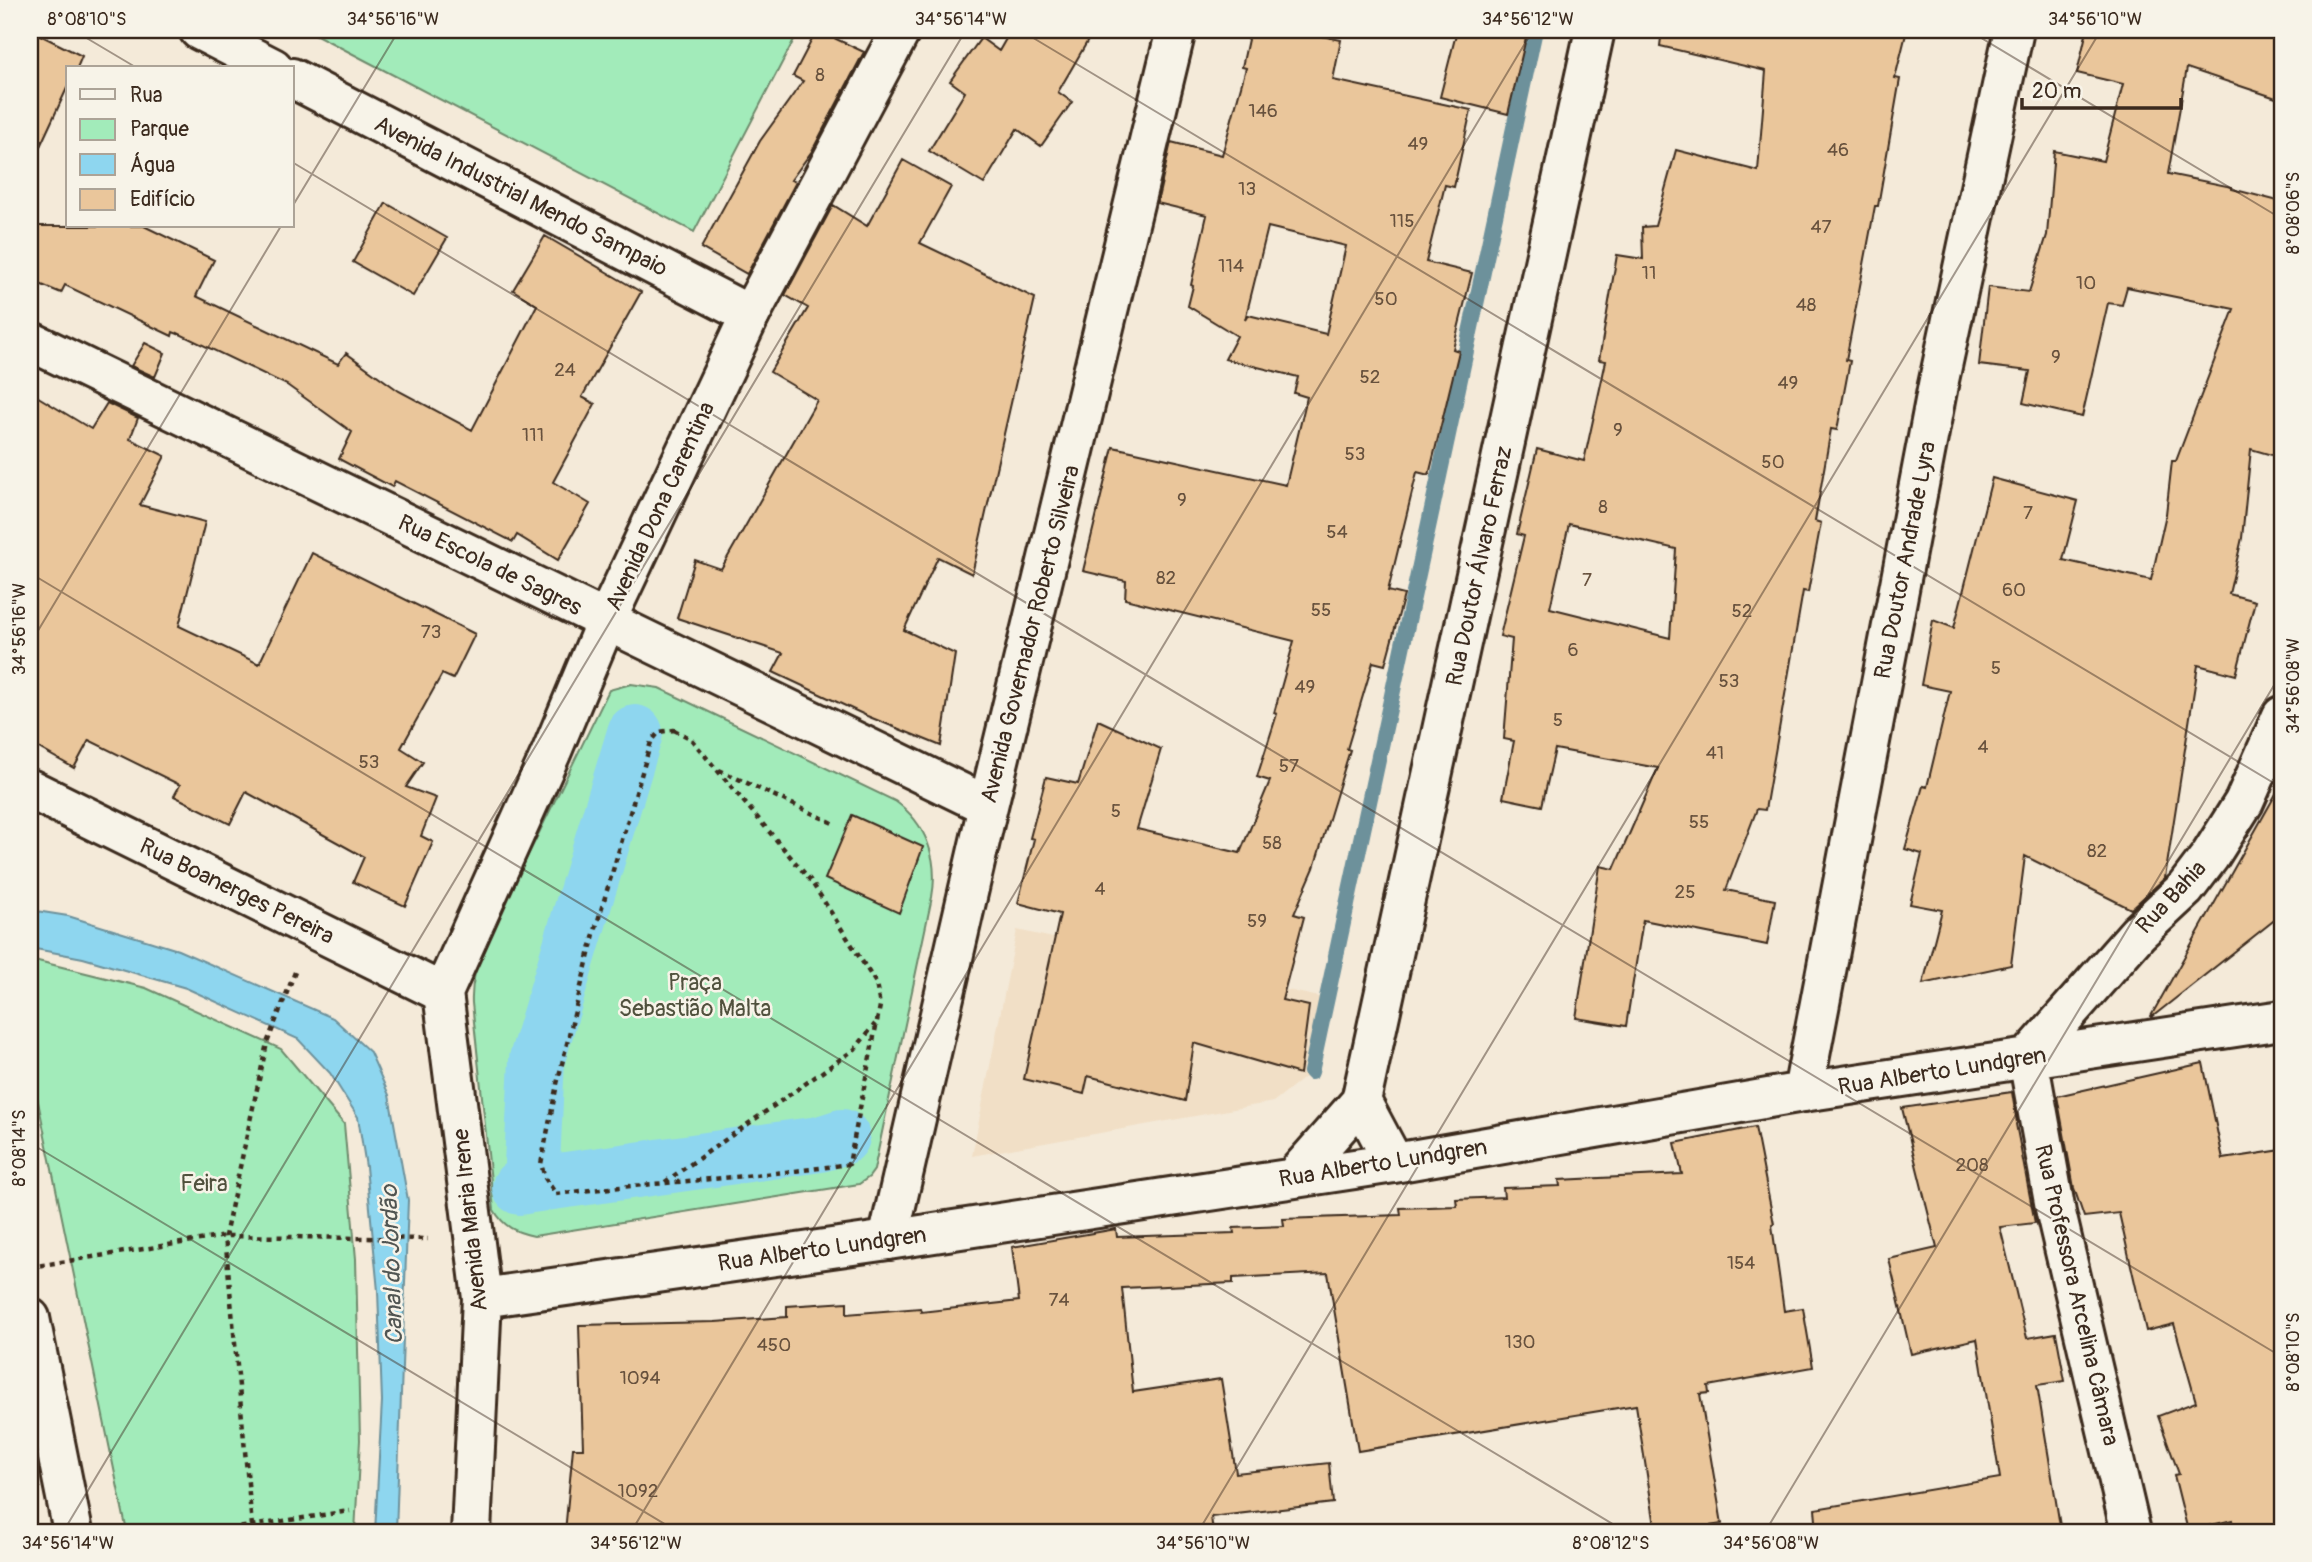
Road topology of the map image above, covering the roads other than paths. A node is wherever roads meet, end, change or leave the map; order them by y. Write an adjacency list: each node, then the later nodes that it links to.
1 (199, 30): 6 (street)
2 (901, 30): 8 (street, Avenida Dona Carentina)
3 (1176, 30): 13 (street, Avenida Governador Roberto Silveira)
4 (1595, 30): 18 (street, Rua Doutor Álvaro Ferraz)
5 (2014, 30): 17 (street, Rua Doutor Andrade Lyra)
6 (270, 66)
7 (294, 79): 8 (street, Avenida Industrial Mendo Sampaio)
8 (750, 315): 10 (street, Avenida Dona Carentina)
9 (30, 341): 10 (street, Rua Escola de Sagres)
10 (606, 621): 13 (street, Rua Escola de Sagres); 14 (street, Avenida Dona Carentina)
11 (2282, 716): 16 (street, Rua Bahia)
12 (30, 789): 14 (street, Rua Boanerges Pereira)
13 (988, 806): 21 (street, Avenida Governador Roberto Silveira)
14 (443, 993): 22 (street, Avenida Maria Irene)
15 (2282, 1020): 16 (street, Rua Alberto Lundgren)
16 (2028, 1058): 17 (street, Rua Alberto Lundgren); 26 (street, Rua Professora Arcelina Câmara)
17 (1803, 1092): 19 (street, Rua Alberto Lundgren)
18 (1361, 1101): 19 (street); 20 (street, Rua Doutor Álvaro Ferraz)
19 (1394, 1163): 20 (street, Rua Alberto Lundgren)
20 (1293, 1178): 21 (street, Rua Alberto Lundgren)
21 (888, 1240): 22 (street, Rua Alberto Lundgren)
22 (482, 1298): 25 (street, Avenida Maria Irene)
23 (30, 1318): 24 (street)
24 (74, 1532)
25 (471, 1532)
26 (2131, 1532)

